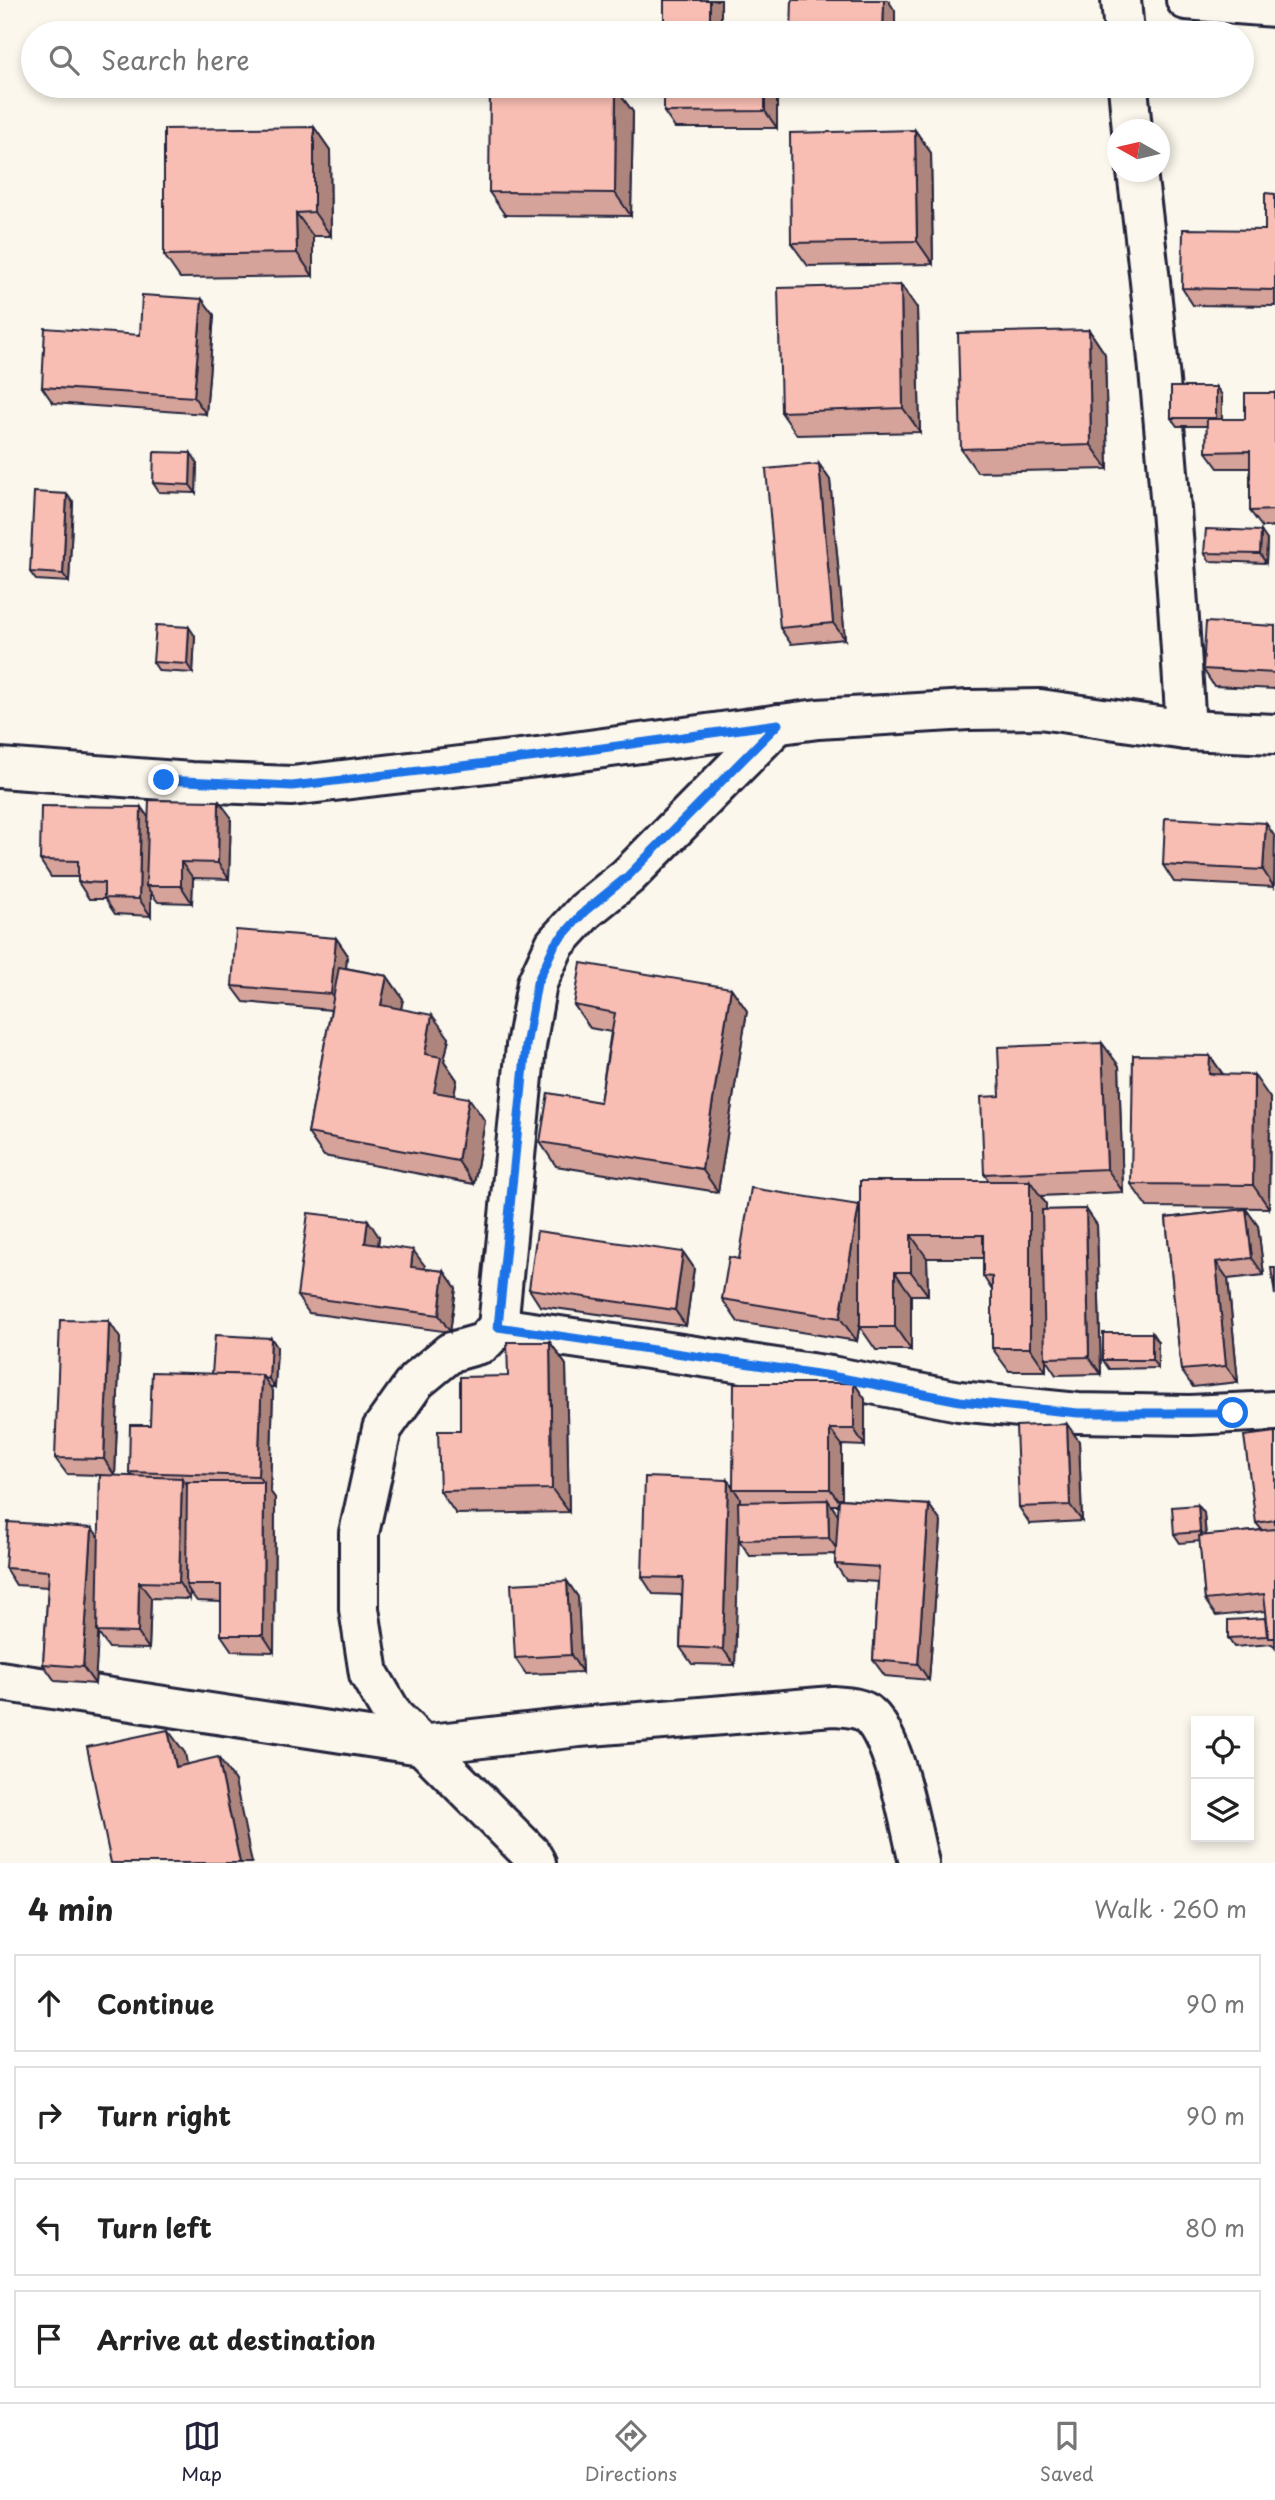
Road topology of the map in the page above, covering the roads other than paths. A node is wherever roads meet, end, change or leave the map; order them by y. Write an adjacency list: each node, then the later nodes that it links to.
1 (1121, 0): 4 (street)
2 (1186, 0): 3 (street)
3 (1275, 7)
4 (1123, 21)
5 (1129, 98): 6 (street)
6 (1131, 119)
7 (1138, 182): 9 (street)
8 (778, 724): 9 (street); 11 (street); 12 (street)
9 (1186, 730): 10 (street)
10 (1275, 734)
11 (0, 768)
12 (498, 1327): 13 (street); 15 (street)
13 (1275, 1411)
14 (0, 1681): 15 (street)
15 (421, 1745): 16 (street); 17 (street)
16 (536, 1863)
17 (919, 1863)

